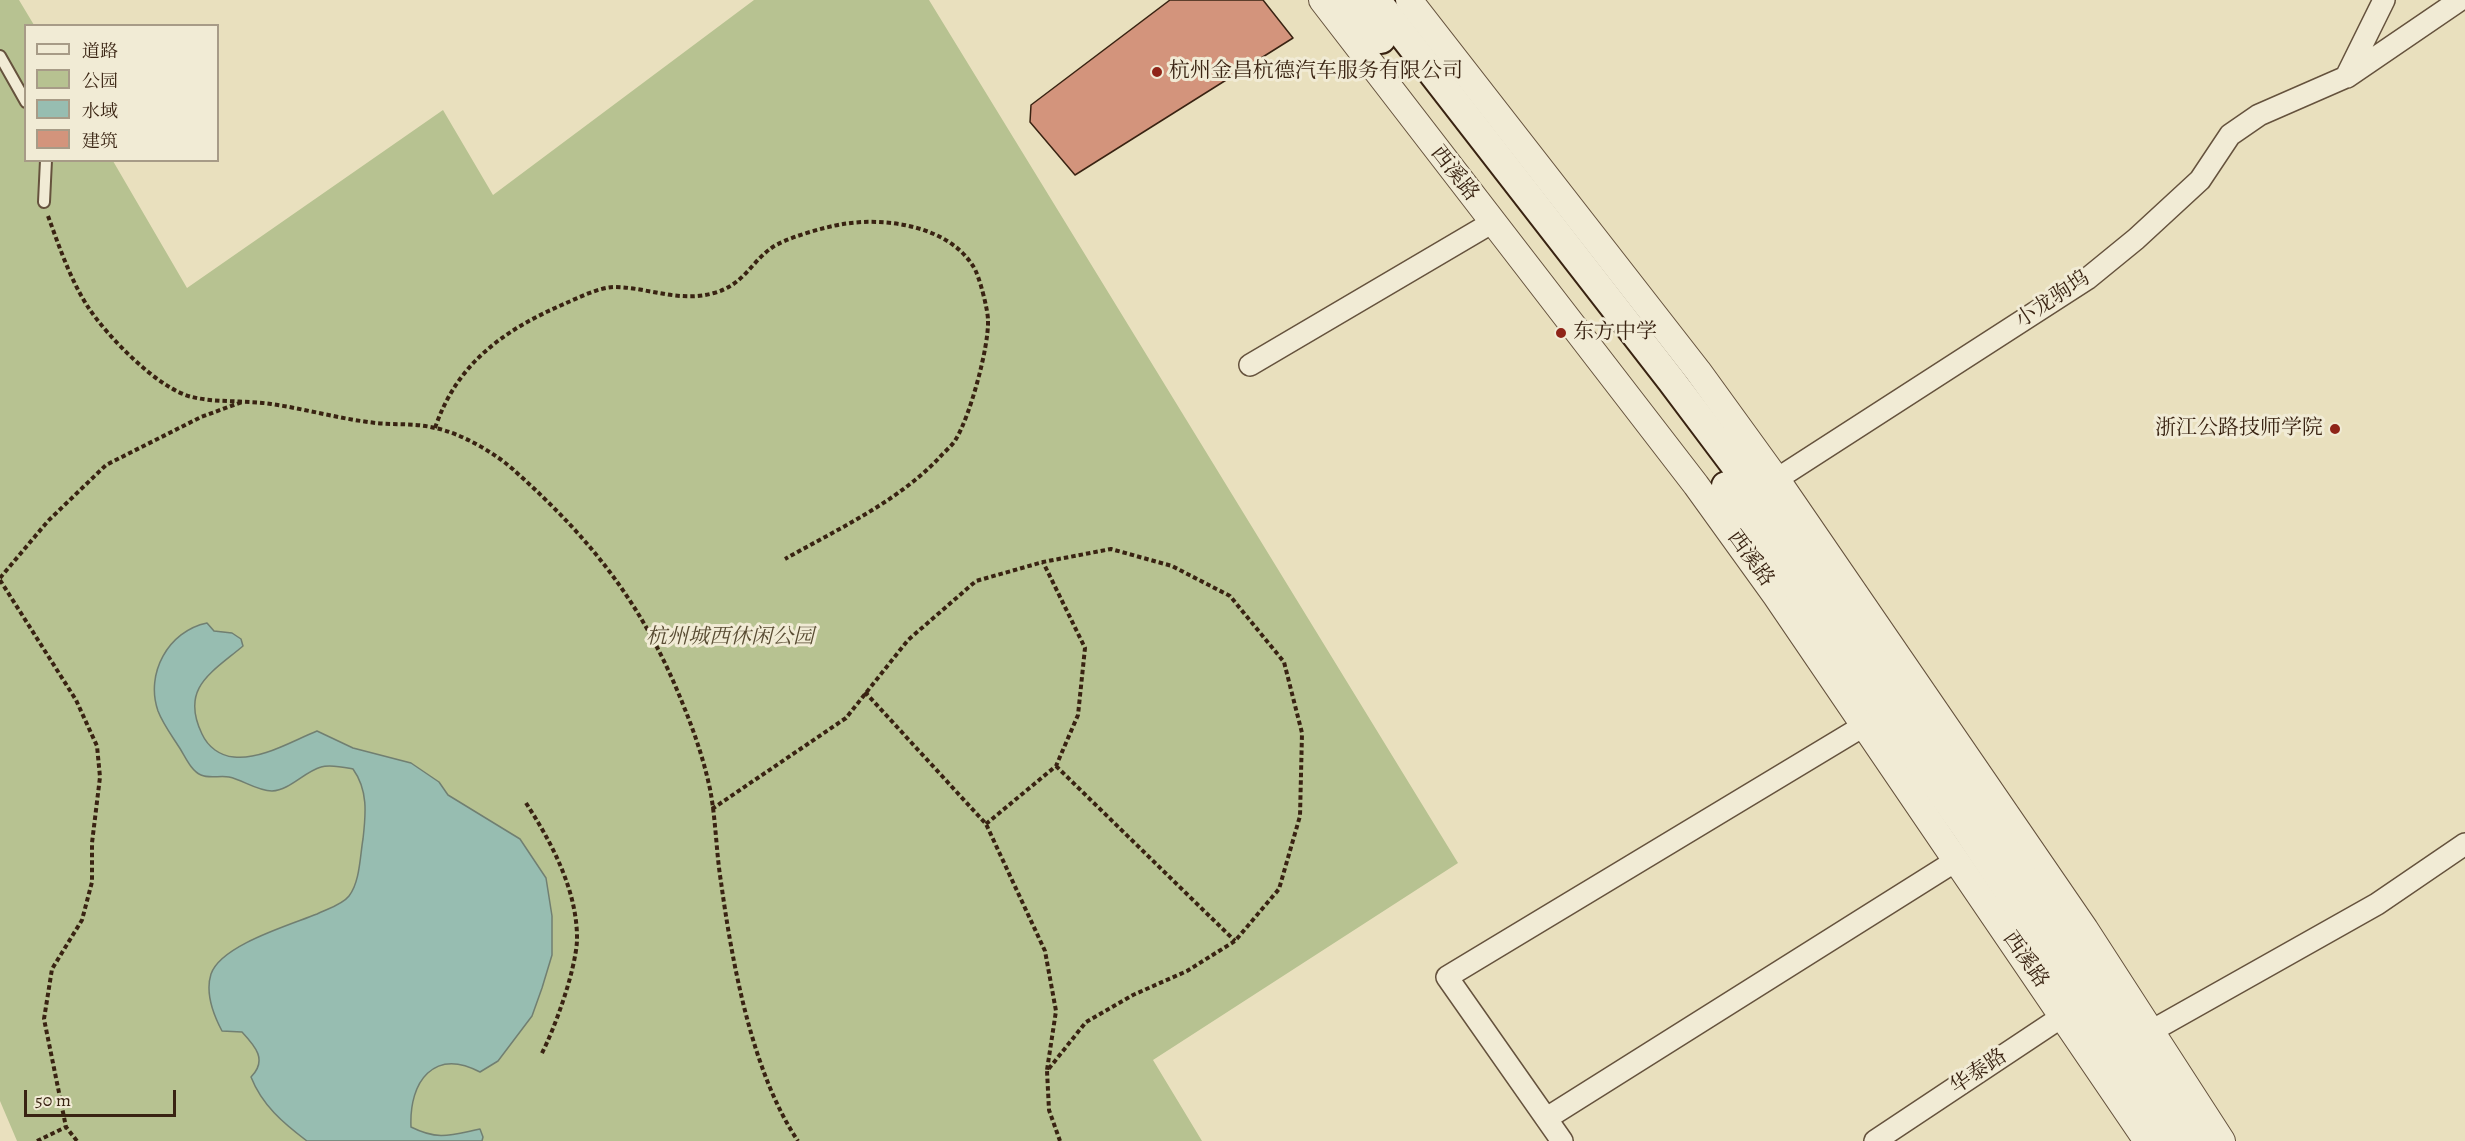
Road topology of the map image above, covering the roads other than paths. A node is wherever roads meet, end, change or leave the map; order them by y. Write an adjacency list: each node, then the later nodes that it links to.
1 (1322, 0): 12 (street, 西溪路)
2 (1351, 0): 14 (main road, 西溪路)
3 (1376, 0): 14 (main road, 西溪路)
4 (1409, 0): 14 (street, 西溪路)
5 (2384, 0): 8 (street)
6 (2460, 0): 8 (street, 小龙驹坞)
7 (0, 56): 9 (lane)
8 (2346, 77): 14 (street, 小龙驹坞)
9 (24, 98)
10 (46, 162): 11 (lane)
11 (44, 202)
12 (1493, 222): 13 (street); 15 (street, 西溪路)
13 (1250, 365)
14 (1757, 492): 18 (main road, 西溪路); 19 (main road, 西溪路)
15 (1864, 725): 17 (street, 西溪路); 20 (street)
16 (2465, 844): 19 (street)
17 (1957, 860): 18 (street, 西溪路); 20 (street)
18 (2074, 1009): 22 (street, 华泰路); 23 (street, 西溪路); 24 (main road, 西溪路)
19 (2141, 1036): 25 (main road, 西溪路); 26 (street, 西溪路)
20 (1547, 1118): 21 (street)
21 (1562, 1141)
22 (1875, 1141)
23 (2147, 1141)
24 (2171, 1141)
25 (2198, 1141)
26 (2222, 1141)

